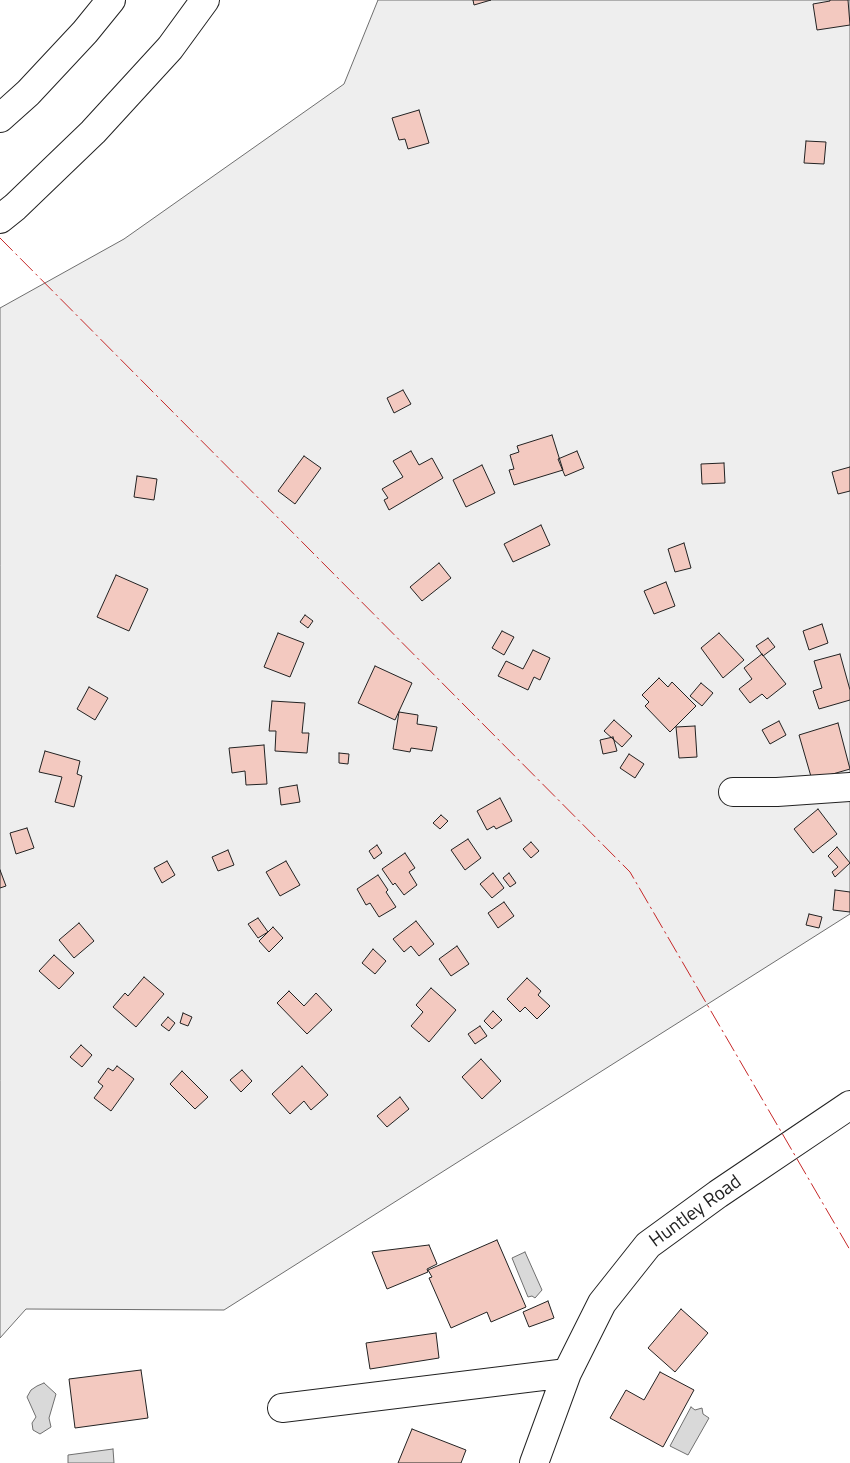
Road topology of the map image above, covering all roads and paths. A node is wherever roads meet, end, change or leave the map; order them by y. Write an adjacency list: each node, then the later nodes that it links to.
1 (111, 0): 3 (main road)
2 (206, 0): 4 (main road)
3 (0, 118)
4 (0, 219)
5 (850, 787): 6 (main road)
6 (733, 792)
7 (850, 1105): 8 (main road, Huntley Road)
8 (566, 1373): 9 (main road); 10 (main road, Huntley Road)
9 (282, 1408)
10 (534, 1463)

